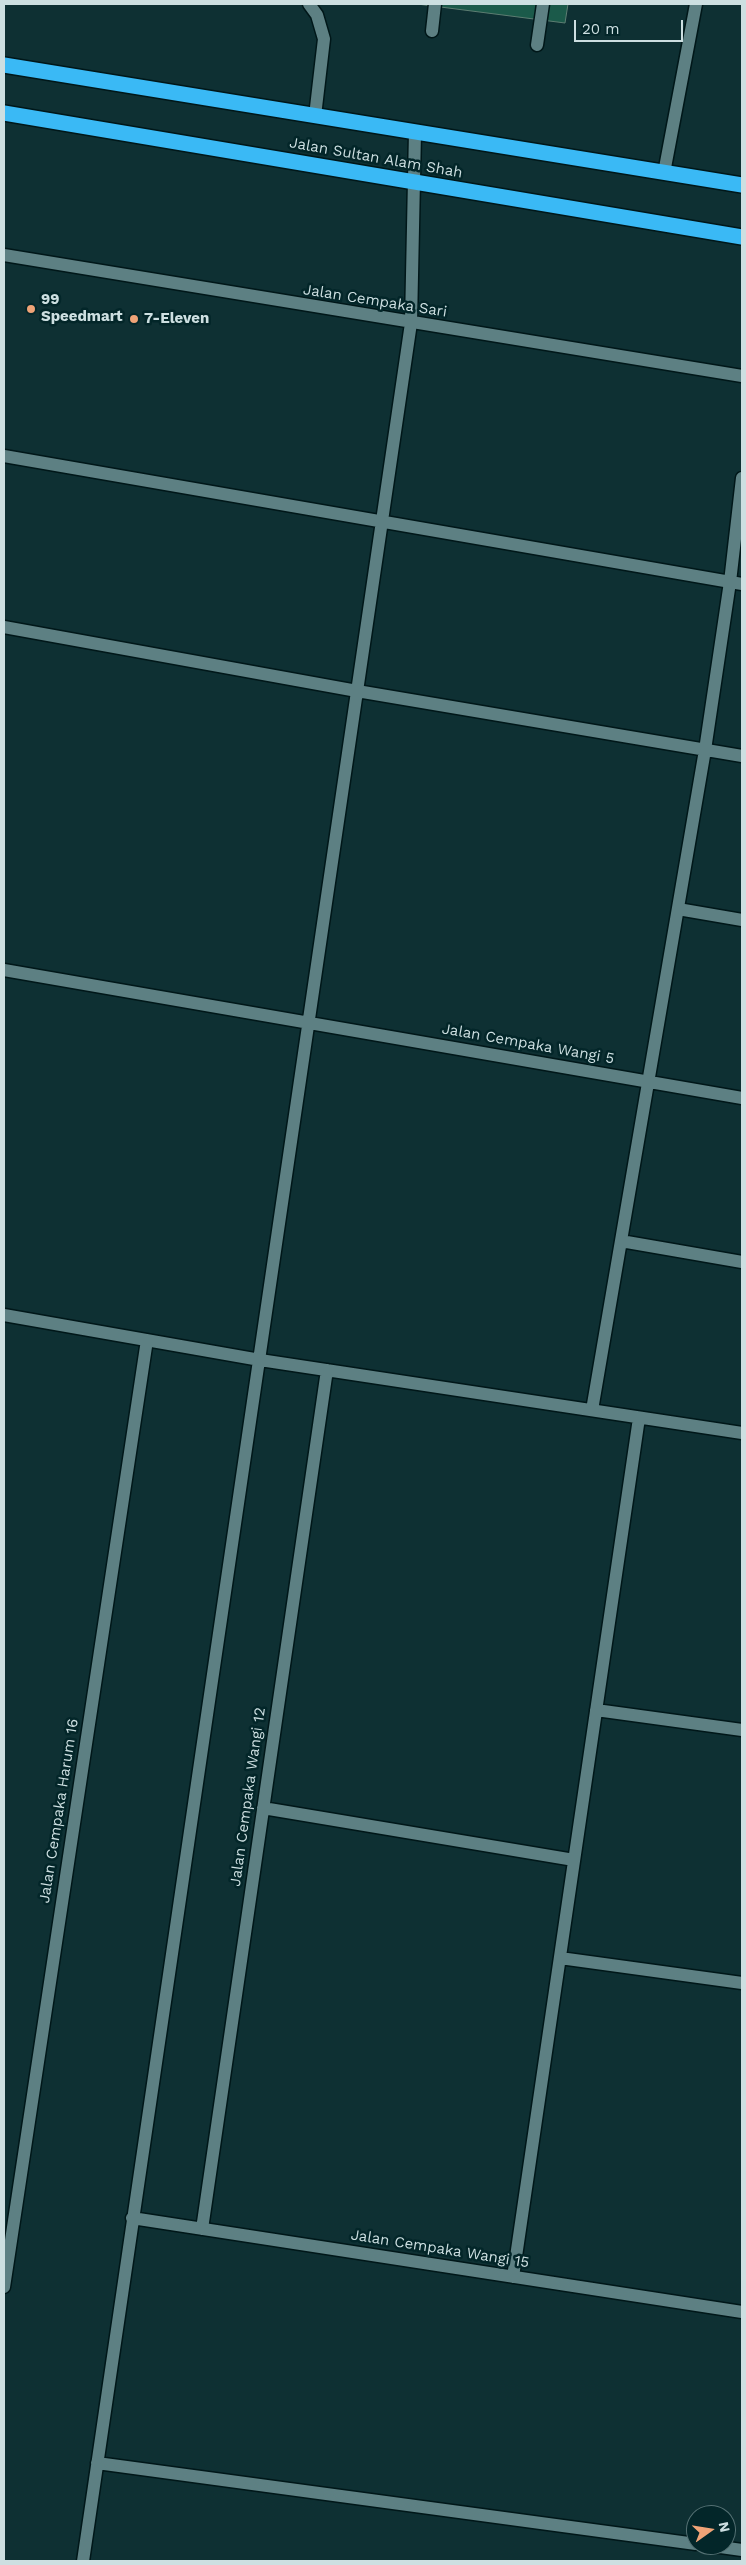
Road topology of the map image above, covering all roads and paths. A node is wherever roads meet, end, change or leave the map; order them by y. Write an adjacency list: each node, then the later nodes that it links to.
1 (309, 4): 9 (street)
2 (436, 4): 5 (street)
3 (543, 4): 6 (street)
4 (696, 4): 11 (street)
5 (432, 32)
6 (537, 45)
7 (4, 65): 9 (highway, Jalan Sultan Alam Shah)
8 (4, 113): 12 (highway, Jalan Sultan Alam Shah)
9 (315, 116): 10 (highway, Jalan Sultan Alam Shah)
10 (415, 132): 11 (highway, Jalan Sultan Alam Shah); 12 (street)
11 (664, 173): 13 (highway, Jalan Sultan Alam Shah)
12 (414, 182): 14 (highway, Jalan Sultan Alam Shah); 16 (street)
13 (742, 185)
14 (742, 237)
15 (4, 255): 16 (street, Jalan Cempaka Sari)
16 (411, 323): 17 (street, Jalan Cempaka Sari); 20 (street)
17 (742, 376)
18 (4, 456): 20 (street)
19 (742, 478): 21 (street)
20 (381, 523): 21 (street); 23 (street)
21 (736, 583): 24 (street)
22 (4, 627): 23 (street)
23 (357, 691): 24 (street); 29 (street)
24 (705, 750): 25 (street); 26 (street)
25 (742, 756)
26 (678, 908): 27 (street); 30 (street)
27 (742, 920)
28 (4, 970): 29 (street, Jalan Cempaka Wangi 5)
29 (309, 1022): 30 (street, Jalan Cempaka Wangi 5); 36 (street)
30 (649, 1081): 31 (street, Jalan Cempaka Wangi 5); 32 (street)
31 (742, 1098)
32 (621, 1241): 33 (street); 38 (street)
33 (742, 1262)
34 (4, 1315): 35 (street)
35 (147, 1340): 36 (street); 50 (street, Jalan Cempaka Harum 16)
36 (260, 1360): 37 (street); 47 (street)
37 (327, 1370): 38 (street); 43 (street, Jalan Cempaka Wangi 12)
38 (592, 1410): 39 (street)
39 (639, 1418): 40 (street); 41 (street)
40 (742, 1433)
41 (596, 1710): 42 (street); 44 (street)
42 (742, 1730)
43 (263, 1808): 44 (street); 48 (street, Jalan Cempaka Wangi 12)
44 (574, 1860): 45 (street)
45 (560, 1958): 46 (street); 49 (street)
46 (742, 1983)
47 (132, 2218): 48 (street, Jalan Cempaka Wangi 15); 52 (street)
48 (202, 2229): 49 (street, Jalan Cempaka Wangi 15)
49 (513, 2277): 51 (street, Jalan Cempaka Wangi 15)
50 (4, 2287)
51 (742, 2312)
52 (97, 2463): 53 (street); 54 (street)
53 (686, 2543)
54 (84, 2561)

